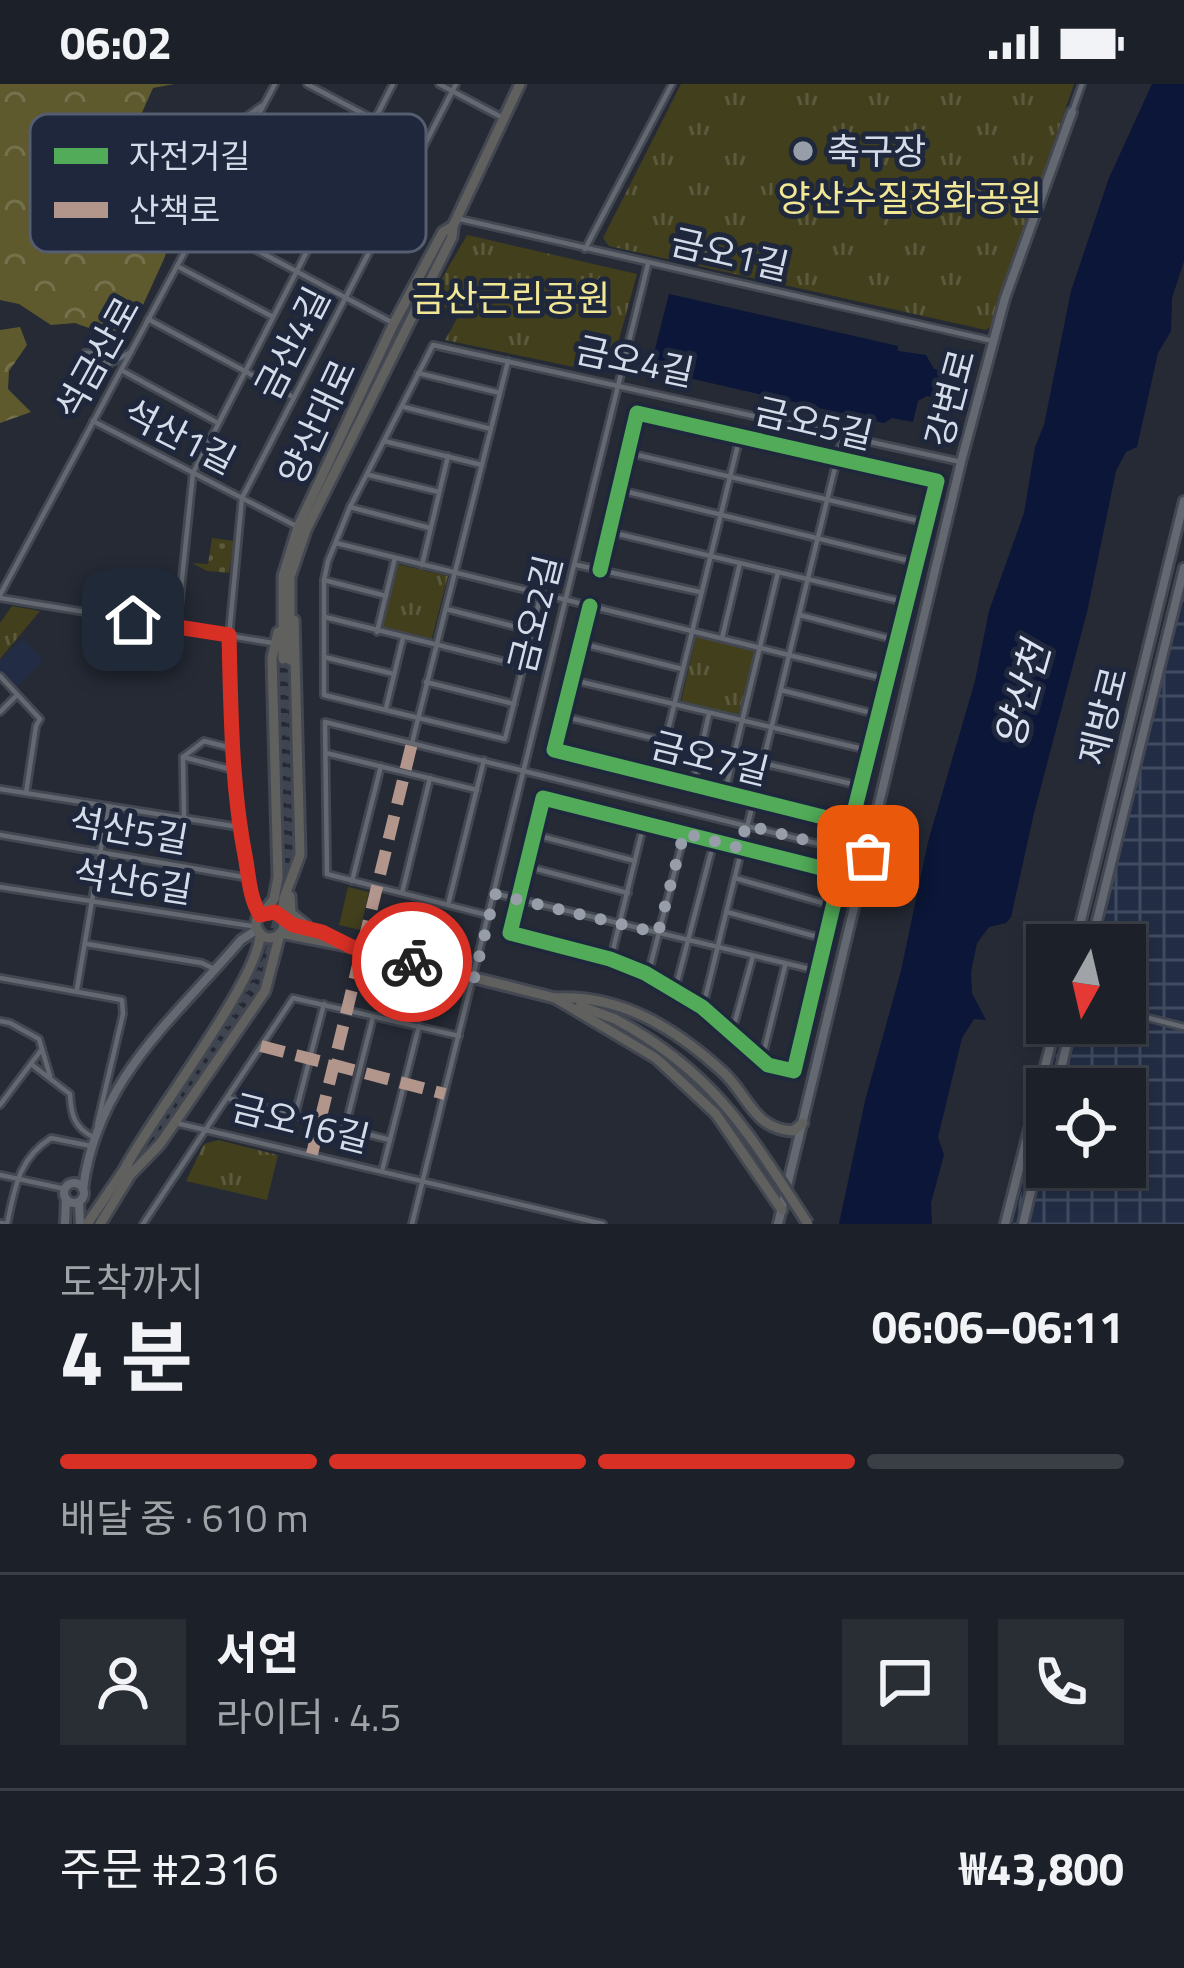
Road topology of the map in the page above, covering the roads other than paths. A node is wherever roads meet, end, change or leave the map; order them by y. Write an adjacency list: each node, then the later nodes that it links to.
1 (275, 84): 9 (street, 석금산로)
2 (307, 84): 13 (street)
3 (393, 84): 14 (street)
4 (439, 84): 8 (street)
5 (520, 84): 15 (main road, 양산대로)
6 (672, 84): 18 (street)
7 (1082, 84): 10 (street, 강변로)
8 (454, 87): 15 (street); 16 (street, 금산4길)
9 (265, 103): 11 (street); 12 (street, 석금산로)
10 (1072, 112): 30 (street, 강변로)
11 (250, 114)
12 (259, 114)
13 (364, 114)
14 (378, 114)
15 (503, 118): 17 (main road, 양산대로)
16 (426, 141)
17 (454, 222): 18 (street, 금오1길); 29 (main road, 양산대로); 63 (main road, 양산대로)
18 (585, 250): 23 (street, 금오1길)
19 (185, 252): 24 (street, 석금산로)
20 (262, 252): 25 (street)
21 (307, 252): 25 (street)
22 (369, 252): 26 (street, 금산4길)
23 (648, 264): 30 (street, 금오1길); 37 (street, 금오2길)
24 (177, 266): 27 (street); 28 (street, 석금산로)
25 (297, 271): 26 (street); 27 (street)
26 (346, 296): 29 (street); 39 (street, 금산4길)
27 (273, 317): 35 (street)
28 (148, 320): 31 (street, 석금산로); 35 (street)
29 (394, 323): 63 (main road, 양산대로)
30 (993, 341): 50 (street, 강변로)
31 (131, 352): 32 (street); 34 (street, 석금산로)
32 (86, 353)
33 (508, 361): 36 (street, 금오4길); 37 (street, 금오4길); 38 (street)
34 (121, 370): 41 (street, 석금산로); 42 (street)
35 (245, 371): 39 (street); 42 (street)
36 (418, 374): 38 (street); 40 (street)
37 (619, 385): 44 (street, 금오4길); 72 (street, 금오2길)
38 (500, 393): 43 (street)
39 (294, 398): 57 (street, 금산4길)
40 (401, 406): 43 (street); 46 (street)
41 (93, 422): 52 (street, 석산1길); 84 (street, 석금산로)
42 (218, 423): 52 (street)
43 (491, 430): 51 (street)
44 (843, 435): 49 (street, 금오5길); 50 (street, 금오4길)
45 (740, 436): 47 (street, 금오5길); 49 (street, 금오5길); 54 (street, 금오5길)
46 (384, 441): 48 (street); 53 (street)
47 (628, 452): 54 (street, 금오5길); 55 (street, 금오5길)
48 (448, 456): 51 (street); 56 (street)
49 (838, 459): 58 (street, 금오5길); 62 (street, 금오5길)
50 (961, 462): 158 (street, 강변로)
51 (482, 465): 77 (street)
52 (194, 473): 57 (street, 석산1길); 92 (street)
53 (367, 475): 56 (street); 60 (street)
54 (730, 477): 58 (street, 금오5길); 61 (street, 금오5길)
55 (619, 489): 61 (street); 65 (street, 금오5길)
56 (439, 492): 64 (street)
57 (242, 498): 63 (street, 석산1길); 96 (street)
58 (827, 500): 62 (street, 금오5길); 66 (street, 금오5길)
59 (1184, 501): 178 (street, 제방로)
60 (350, 507): 64 (street); 67 (street)
61 (720, 514): 66 (street); 68 (street, 금오5길)
62 (927, 523): 71 (street, 금오5길)
63 (302, 528): 81 (main road, 양산대로); 89 (main road, 양산대로)
64 (430, 528): 73 (street)
65 (609, 532): 68 (street); 75 (street, 금오5길)
66 (818, 538): 71 (street); 78 (street, 금오5길)
67 (334, 543): 69 (street); 79 (street)
68 (710, 556): 70 (street); 80 (street, 금오5길)
69 (395, 558): 73 (street); 83 (street)
70 (740, 563): 76 (street); 98 (street)
71 (917, 563): 86 (street, 금오5길)
72 (575, 564): 75 (street); 85 (street, 금오2길)
73 (422, 565): 77 (street)
74 (1184, 568): 179 (street)
75 (600, 570): 80 (street)
76 (778, 572): 78 (street); 103 (street)
77 (455, 573): 82 (street); 88 (street)
78 (808, 579): 86 (street); 90 (street, 금오5길)
79 (324, 580): 83 (street); 91 (street)
80 (700, 592): 94 (street, 금오5길)
81 (290, 594): 89 (main road, 양산대로); 154 (main road)
82 (541, 594): 85 (street); 93 (street)
83 (386, 596): 95 (street)
84 (0, 597): 92 (street)
85 (566, 600): 87 (street); 135 (street, 금오2길)
86 (908, 603): 99 (street, 금오5길)
87 (590, 606): 94 (street); 101 (street)
88 (446, 609): 93 (street); 102 (street)
89 (282, 615): 100 (main road)
90 (800, 615): 99 (street); 104 (street, 금오5길)
91 (322, 617): 95 (street); 105 (street)
92 (177, 627): 96 (street)
93 (532, 631): 106 (street)
94 (692, 631): 98 (street); 107 (street, 금오5길)
95 (377, 632): 97 (street)
96 (229, 635): 100 (street); 127 (street)
97 (403, 638): 102 (street); 108 (street)
98 (722, 638): 103 (street)
99 (899, 641): 111 (street, 금오5길)
100 (276, 644): 153 (main road)
101 (580, 644): 107 (street); 110 (street)
102 (437, 646): 106 (street); 112 (street)
103 (759, 648): 104 (street); 123 (street)
104 (790, 655): 111 (street); 113 (street, 금오5길)
105 (322, 656): 108 (street); 117 (street)
106 (523, 666): 115 (street)
107 (682, 669): 116 (street, 금오5길)
108 (394, 674): 117 (street)
109 (0, 676): 114 (street)
110 (571, 680): 116 (street, 금오7길); 121 (street)
111 (890, 680): 120 (street, 금오7길)
112 (426, 682): 115 (street); 122 (street)
113 (781, 690): 120 (street); 124 (street, 금오5길)
114 (18, 694): 118 (street); 143 (street)
115 (514, 704): 122 (street)
116 (674, 704): 119 (street, 금오7길); 125 (street, 금오5길)
117 (386, 710): 122 (street)
118 (0, 712)
119 (710, 712): 123 (street, 금오7길); 138 (street, 금오7길)
120 (880, 715): 128 (street, 금오7길)
121 (562, 716): 125 (street, 금오7길); 136 (street, 금오7길)
122 (418, 717): 126 (street)
123 (742, 720): 124 (street, 금오7길); 142 (street, 금오7길)
124 (771, 727): 128 (street, 금오7길); 132 (street, 금오5길)
125 (665, 741): 136 (street, 금오5길)
126 (412, 742): 129 (street); 131 (street)
127 (232, 749): 130 (street); 134 (street)
128 (871, 751): 139 (street, 금오7길)
129 (326, 752): 133 (street); 163 (street)
130 (183, 757): 134 (street); 146 (street)
131 (484, 760): 135 (street); 141 (street)
132 (762, 763): 139 (street, 금오7길); 144 (street, 금오5길)
133 (381, 766): 137 (street); 163 (street)
134 (233, 770): 149 (street)
135 (525, 770): 148 (street); 168 (street, 금오2길)
136 (657, 776): 138 (street, 금오7길)
137 (430, 778): 141 (street); 167 (street)
138 (693, 784): 142 (street, 금오7길)
139 (862, 786): 144 (street, 금오7길)
140 (0, 789): 143 (street)
141 (477, 790): 171 (street)
142 (725, 792): 144 (street, 금오7길)
143 (26, 793): 145 (street)
144 (752, 799): 148 (street, 금오5길)
145 (108, 806): 146 (street); 157 (street)
146 (184, 818): 149 (street)
147 (644, 824): 150 (street); 151 (street); 159 (street)
148 (746, 825): 156 (street, 금오5길); 158 (street)
149 (239, 827): 161 (street)
150 (684, 833): 155 (street); 181 (street)
151 (534, 834): 159 (street); 160 (street)
152 (0, 836): 157 (street, 석산5길)
153 (277, 836): 154 (main road); 176 (main road)
154 (301, 838): 164 (main road)
155 (713, 841): 156 (street); 185 (street)
156 (740, 848): 162 (street, 금오5길); 172 (street)
157 (101, 851): 161 (street, 석산5길); 170 (street)
158 (868, 856): 221 (street, 강변로)
159 (635, 861): 166 (street)
160 (526, 866): 166 (street); 169 (street)
161 (249, 878): 176 (street)
162 (733, 878): 172 (street); 173 (street, 금오5길)
163 (352, 881): 167 (street)
164 (292, 883): 175 (main road); 180 (main road)
165 (0, 887): 170 (street, 석산6길)
166 (628, 892): 177 (street)
167 (402, 893): 171 (street)
168 (495, 894): 169 (street); 174 (street, 금오2길)
169 (518, 899): 177 (street); 190 (street)
170 (94, 902): 176 (street, 석산6길); 186 (street)
171 (448, 905): 174 (street)
172 (833, 906): 183 (street)
173 (725, 912): 183 (street); 188 (street, 금오5길)
174 (489, 916): 197 (street, 금오2길)
175 (283, 918): 176 (main road); 180 (main road); 182 (main road)
176 (260, 923): 182 (main road); 192 (street); 193 (main road)
177 (621, 924): 181 (street); 190 (street)
178 (1080, 924)
179 (1096, 924)
180 (322, 932): 187 (main road)
181 (658, 933): 185 (street); 195 (street)
182 (280, 934): 184 (main road); 198 (main road)
183 (825, 939): 194 (street)
184 (308, 940): 187 (main road); 198 (main road)
185 (688, 940): 188 (street); 200 (street)
186 (86, 944): 192 (street); 199 (street)
187 (352, 947): 197 (main road)
188 (717, 947): 189 (street); 203 (street, 금오5길)
189 (753, 956): 191 (street); 209 (street)
190 (610, 959): 195 (street)
191 (786, 963): 194 (street); 214 (street)
192 (215, 970): 225 (street)
193 (249, 971): 198 (main road); 228 (main road)
194 (818, 971): 214 (street)
195 (648, 974): 200 (street)
196 (0, 978): 199 (street)
197 (474, 978): 201 (main road); 211 (street, 금오2길)
198 (271, 979): 220 (main road)
199 (77, 989): 225 (street)
200 (675, 990): 203 (street)
201 (555, 998): 221 (main road); 237 (main road); 246 (main road, bridge)
202 (324, 1002): 204 (street); 217 (street); 219 (street)
203 (702, 1007): 209 (street)
204 (374, 1015): 207 (street); 223 (street)
205 (1146, 1017): 208 (street)
206 (3, 1022): 210 (street); 213 (street)
207 (419, 1026): 211 (street); 226 (street)
208 (1184, 1027)
209 (732, 1032): 214 (street)
210 (0, 1034)
211 (459, 1036): 232 (street, 금오2길)
212 (1051, 1044): 247 (street)
213 (42, 1049): 215 (street); 216 (street)
214 (761, 1059)
215 (31, 1064): 216 (street); 218 (street)
216 (50, 1076): 225 (street)
217 (228, 1098): 219 (street); 222 (street)
218 (0, 1105)
219 (295, 1115): 223 (street)
220 (175, 1123): 222 (street); 228 (main road)
221 (803, 1124): 237 (street, 강변로)
222 (208, 1128): 229 (street, 금오16길); 242 (street, 금오16길)
223 (345, 1128): 226 (street)
224 (152, 1136): 228 (main road)
225 (93, 1137): 227 (street); 231 (street)
226 (390, 1139): 229 (street)
227 (87, 1162): 234 (street); 235 (street)
228 (128, 1171): 236 (main road); 241 (main road)
229 (382, 1171): 232 (street, 금오16길)
230 (0, 1175): 231 (street)
231 (18, 1178): 234 (street); 238 (street)
232 (423, 1181): 243 (street, 금오2길); 244 (street, 금오16길)
233 (1031, 1188): 248 (street)
234 (67, 1190): 235 (street); 235 (street); 239 (street)
235 (82, 1195): 236 (main road); 240 (street)
236 (100, 1201): 240 (main road)
237 (782, 1210): 245 (street, 강변로)
238 (0, 1222)
239 (64, 1224)
240 (84, 1224)
241 (100, 1224)
242 (143, 1224)
243 (412, 1224)
244 (603, 1224)
245 (778, 1224)
246 (808, 1224)
247 (1005, 1224)
248 (1022, 1224)

